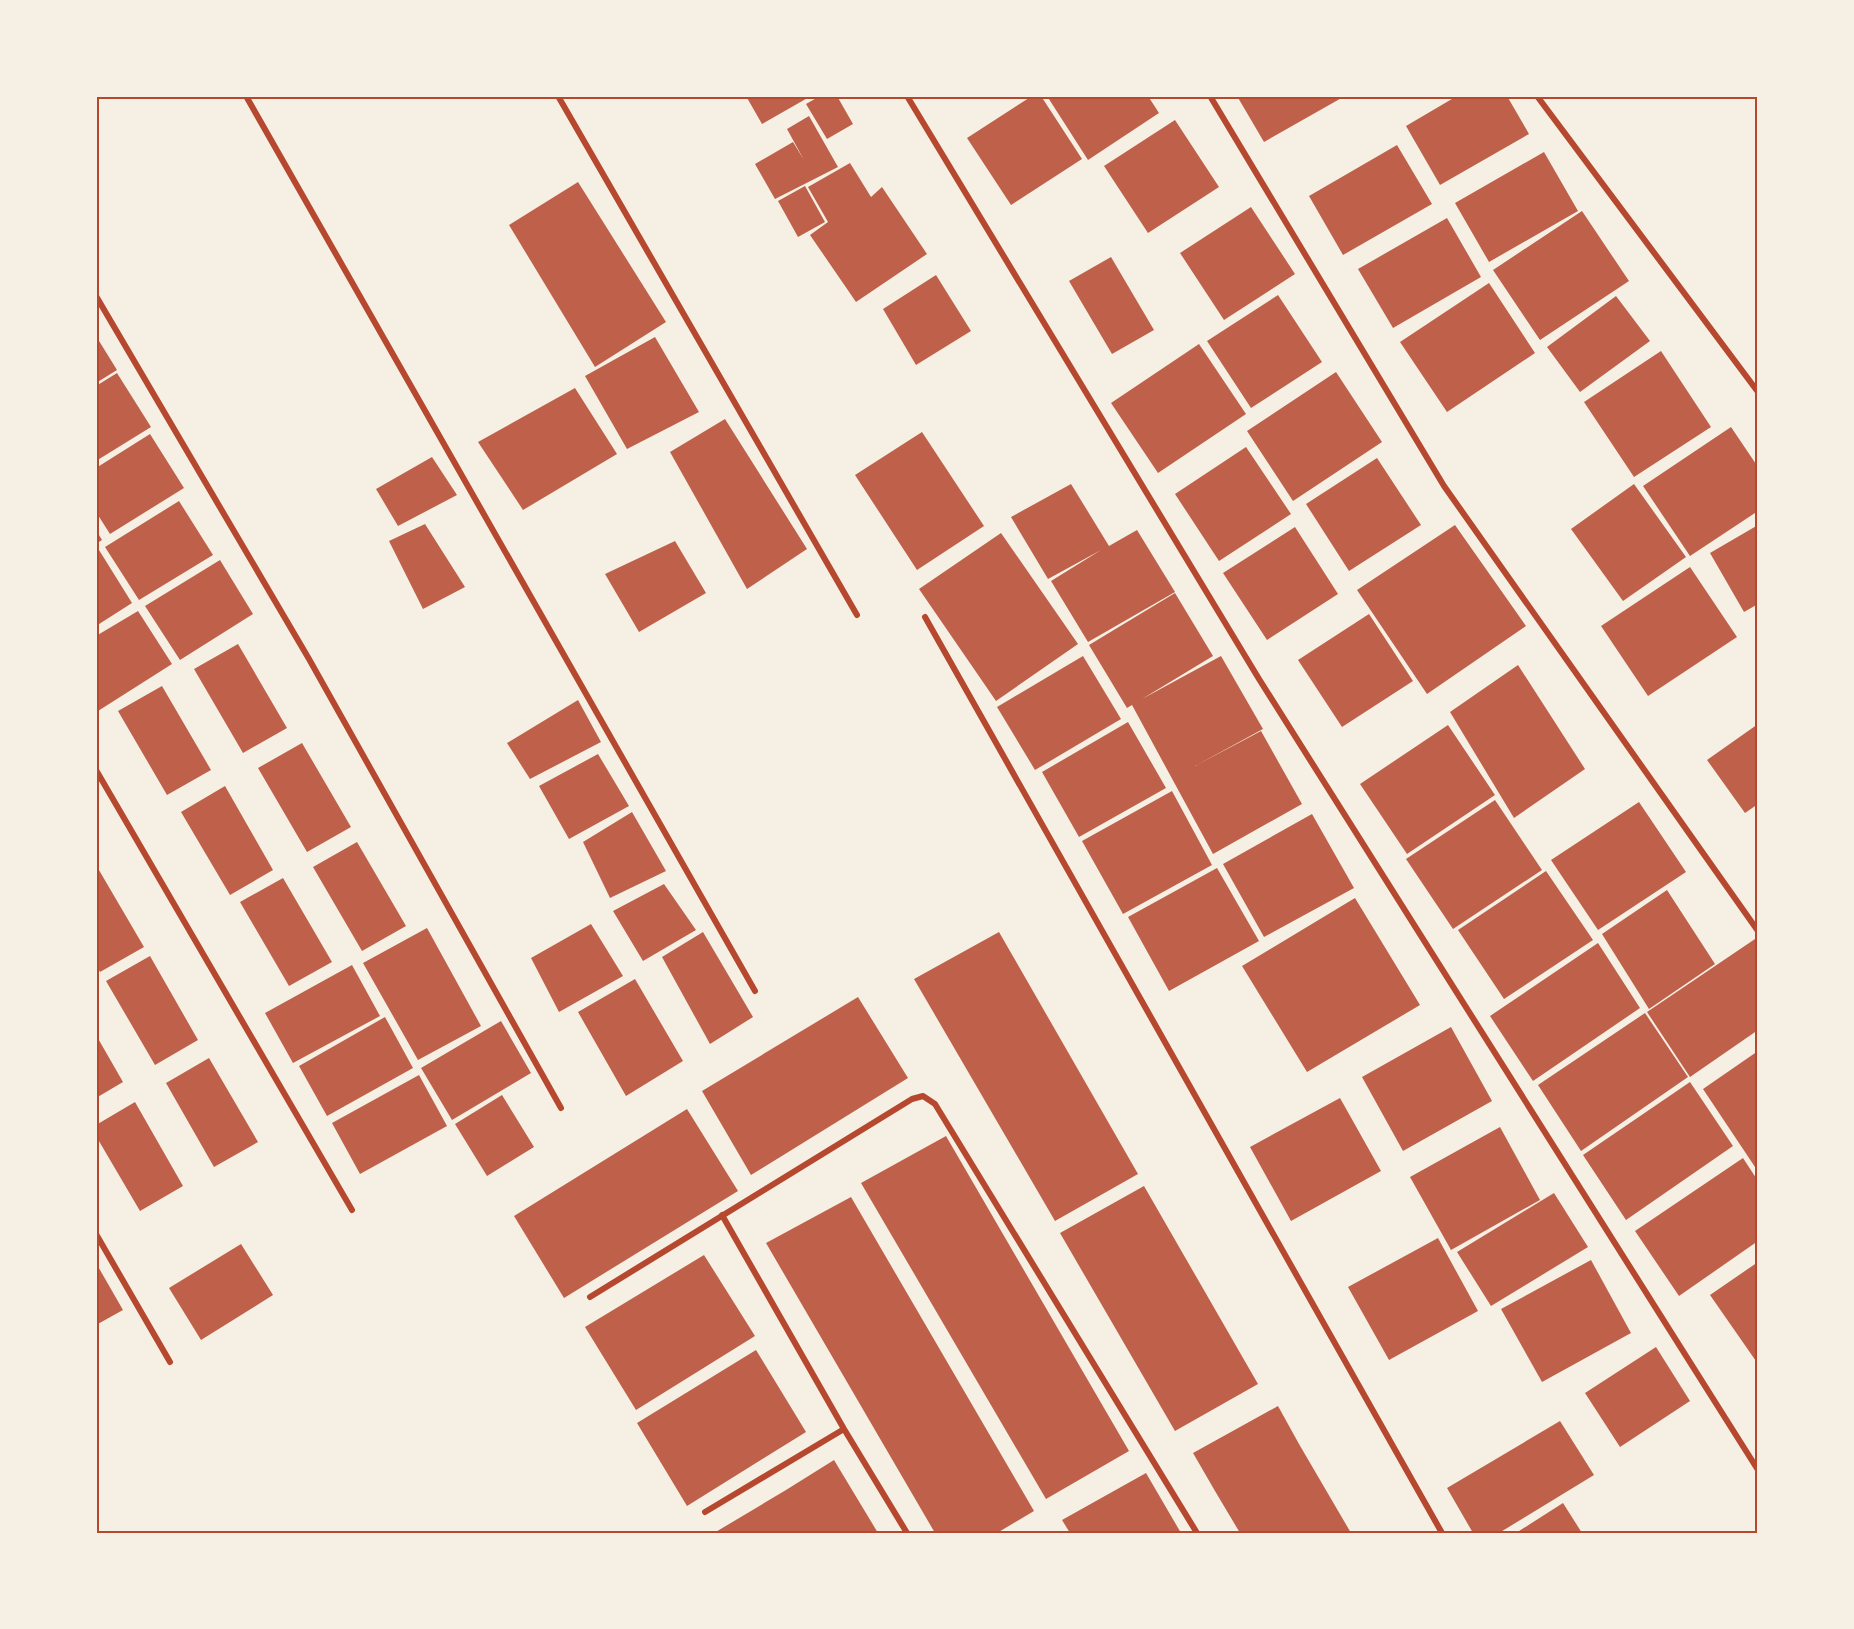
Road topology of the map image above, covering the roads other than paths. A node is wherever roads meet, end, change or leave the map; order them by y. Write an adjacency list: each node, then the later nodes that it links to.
1 (246, 96): 12 (street)
2 (558, 96): 8 (street)
3 (907, 96): 20 (street)
4 (1210, 96): 11 (street)
5 (1538, 96): 7 (street)
6 (96, 296): 13 (street)
7 (1758, 392)
8 (857, 615)
9 (925, 617): 24 (street)
10 (96, 770): 14 (street)
11 (1758, 931)
12 (755, 991)
13 (561, 1108)
14 (352, 1210)
15 (722, 1215): 17 (street); 19 (street); 23 (street)
16 (96, 1234): 18 (street)
17 (590, 1297)
18 (170, 1362)
19 (844, 1429): 21 (street); 22 (street)
20 (1758, 1470)
21 (705, 1512)
22 (906, 1533)
23 (1197, 1533)
24 (1442, 1533)

